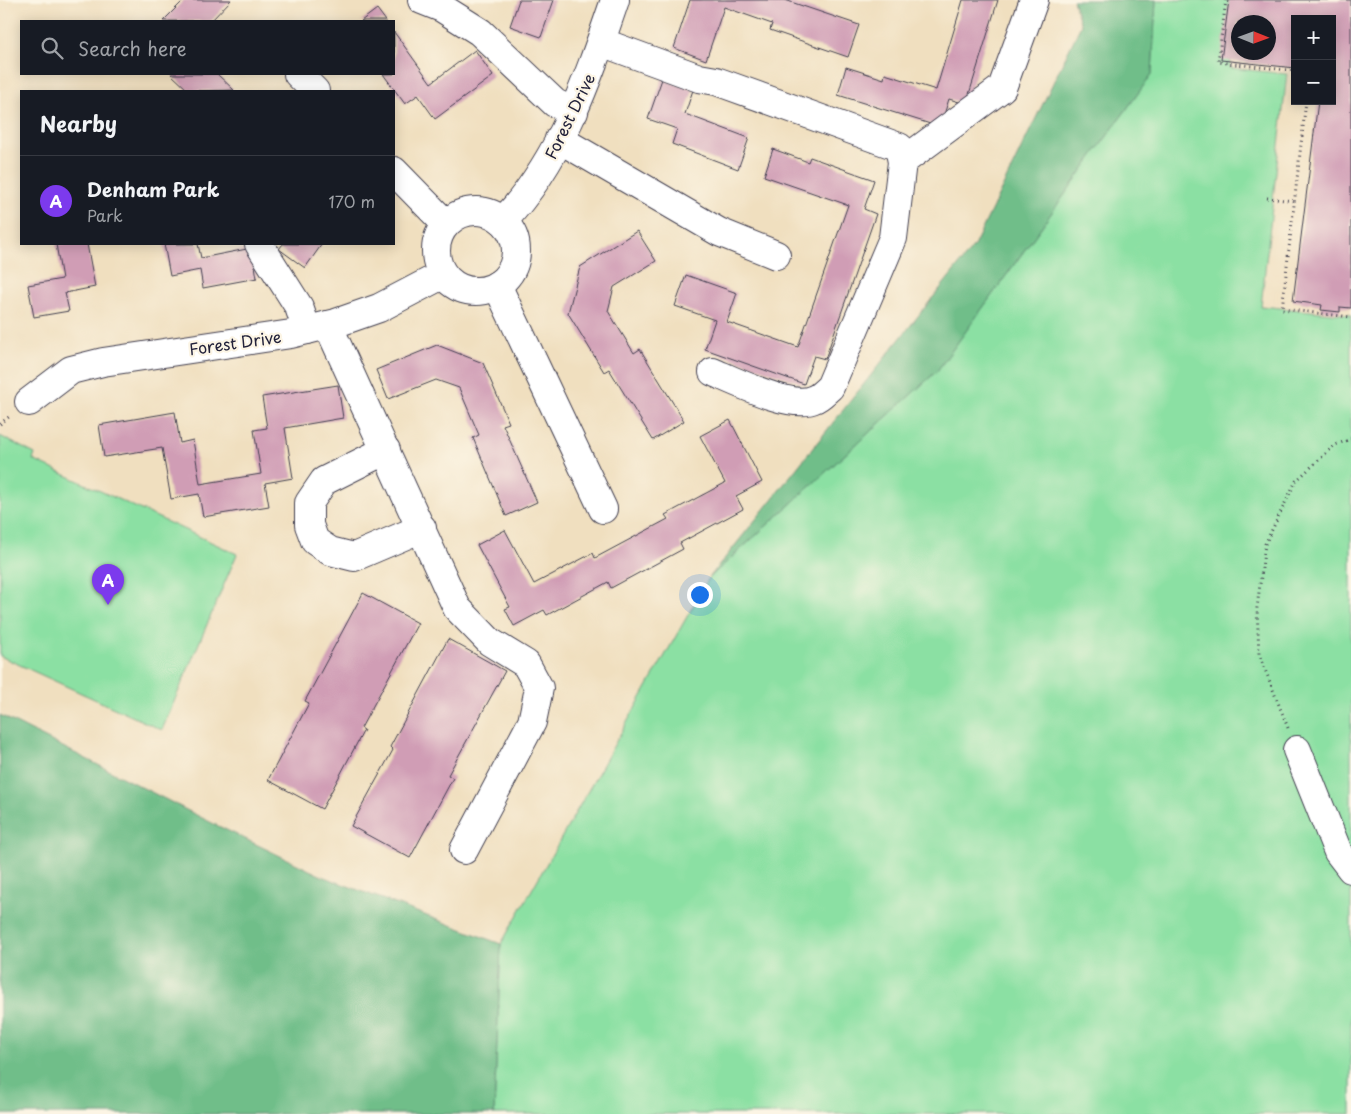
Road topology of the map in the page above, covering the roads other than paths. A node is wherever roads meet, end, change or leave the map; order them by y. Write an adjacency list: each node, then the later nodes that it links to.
1 (422, 0): 7 (street)
2 (615, 0): 4 (street, Forest Drive)
3 (1034, 0): 9 (street)
4 (601, 42): 7 (street, Forest Drive); 9 (street)
5 (299, 75): 6 (street)
6 (314, 90)
7 (574, 112): 8 (street, Forest Drive)
8 (560, 139): 11 (street, Forest Drive); 14 (street)
9 (902, 162): 18 (street)
10 (395, 172): 12 (street)
11 (503, 221): 12 (street); 16 (street)
12 (446, 224): 15 (street)
13 (260, 245): 17 (street)
14 (776, 255)
15 (442, 274): 16 (street); 17 (street, Forest Drive)
16 (497, 286): 21 (street)
17 (317, 328): 19 (street, Forest Drive); 20 (street)
18 (712, 372)
19 (29, 402)
20 (386, 450): 22 (street); 22 (street)
21 (603, 509)
22 (422, 528): 24 (street)
23 (1296, 750): 25 (street)
24 (464, 850)
25 (1351, 869)

